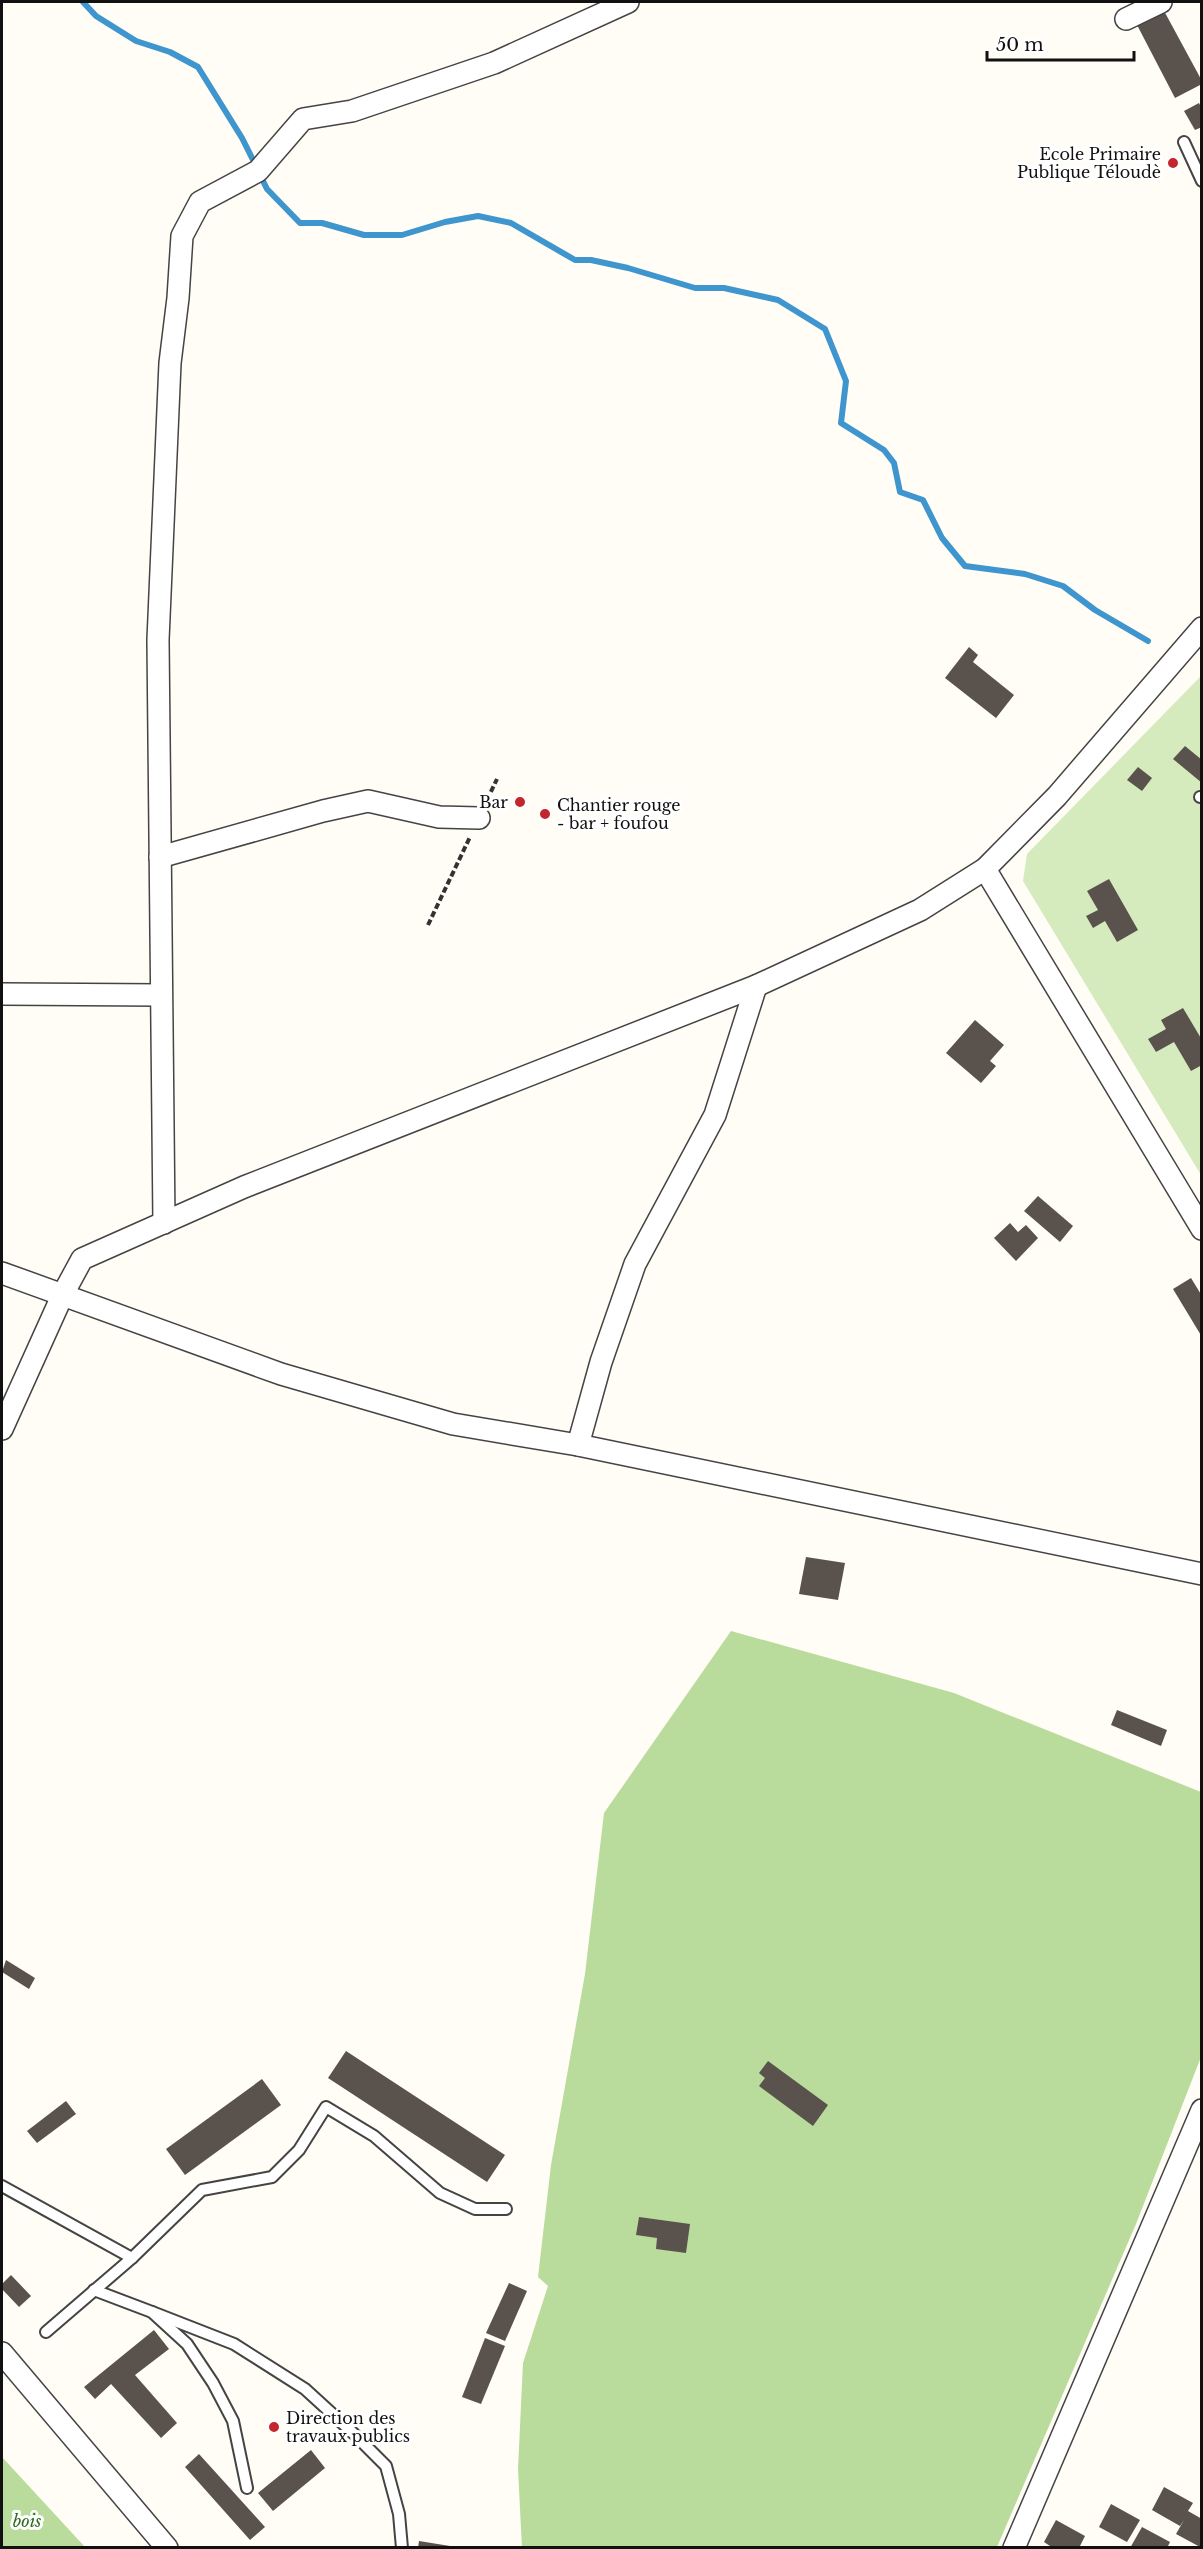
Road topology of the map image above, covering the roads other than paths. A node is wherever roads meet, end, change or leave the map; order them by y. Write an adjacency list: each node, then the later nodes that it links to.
1 (628, 2): 8 (street)
2 (1161, 2): 3 (street)
3 (1126, 19)
4 (1184, 142): 5 (lane)
5 (1202, 181)
6 (1202, 628): 9 (street)
7 (479, 818): 8 (street)
8 (160, 857): 12 (street)
9 (985, 869): 10 (street); 14 (street)
10 (756, 986): 13 (street); 18 (street)
11 (2, 994): 12 (street)
12 (161, 995): 13 (street)
13 (164, 1223): 16 (street)
14 (1202, 1229)
15 (2, 1274): 16 (street)
16 (63, 1294): 17 (street); 18 (street)
17 (2, 1429)
18 (578, 1445): 19 (street)
19 (1202, 1574)
20 (1202, 2110): 31 (street)
21 (2, 2186): 23 (lane)
22 (506, 2209): 23 (lane)
23 (132, 2258): 24 (lane)
24 (94, 2290): 25 (lane); 26 (lane)
25 (152, 2312): 28 (lane); 30 (lane)
26 (46, 2332)
27 (2, 2353): 29 (street)
28 (247, 2488)
29 (167, 2547)
30 (402, 2547)
31 (1014, 2547)

